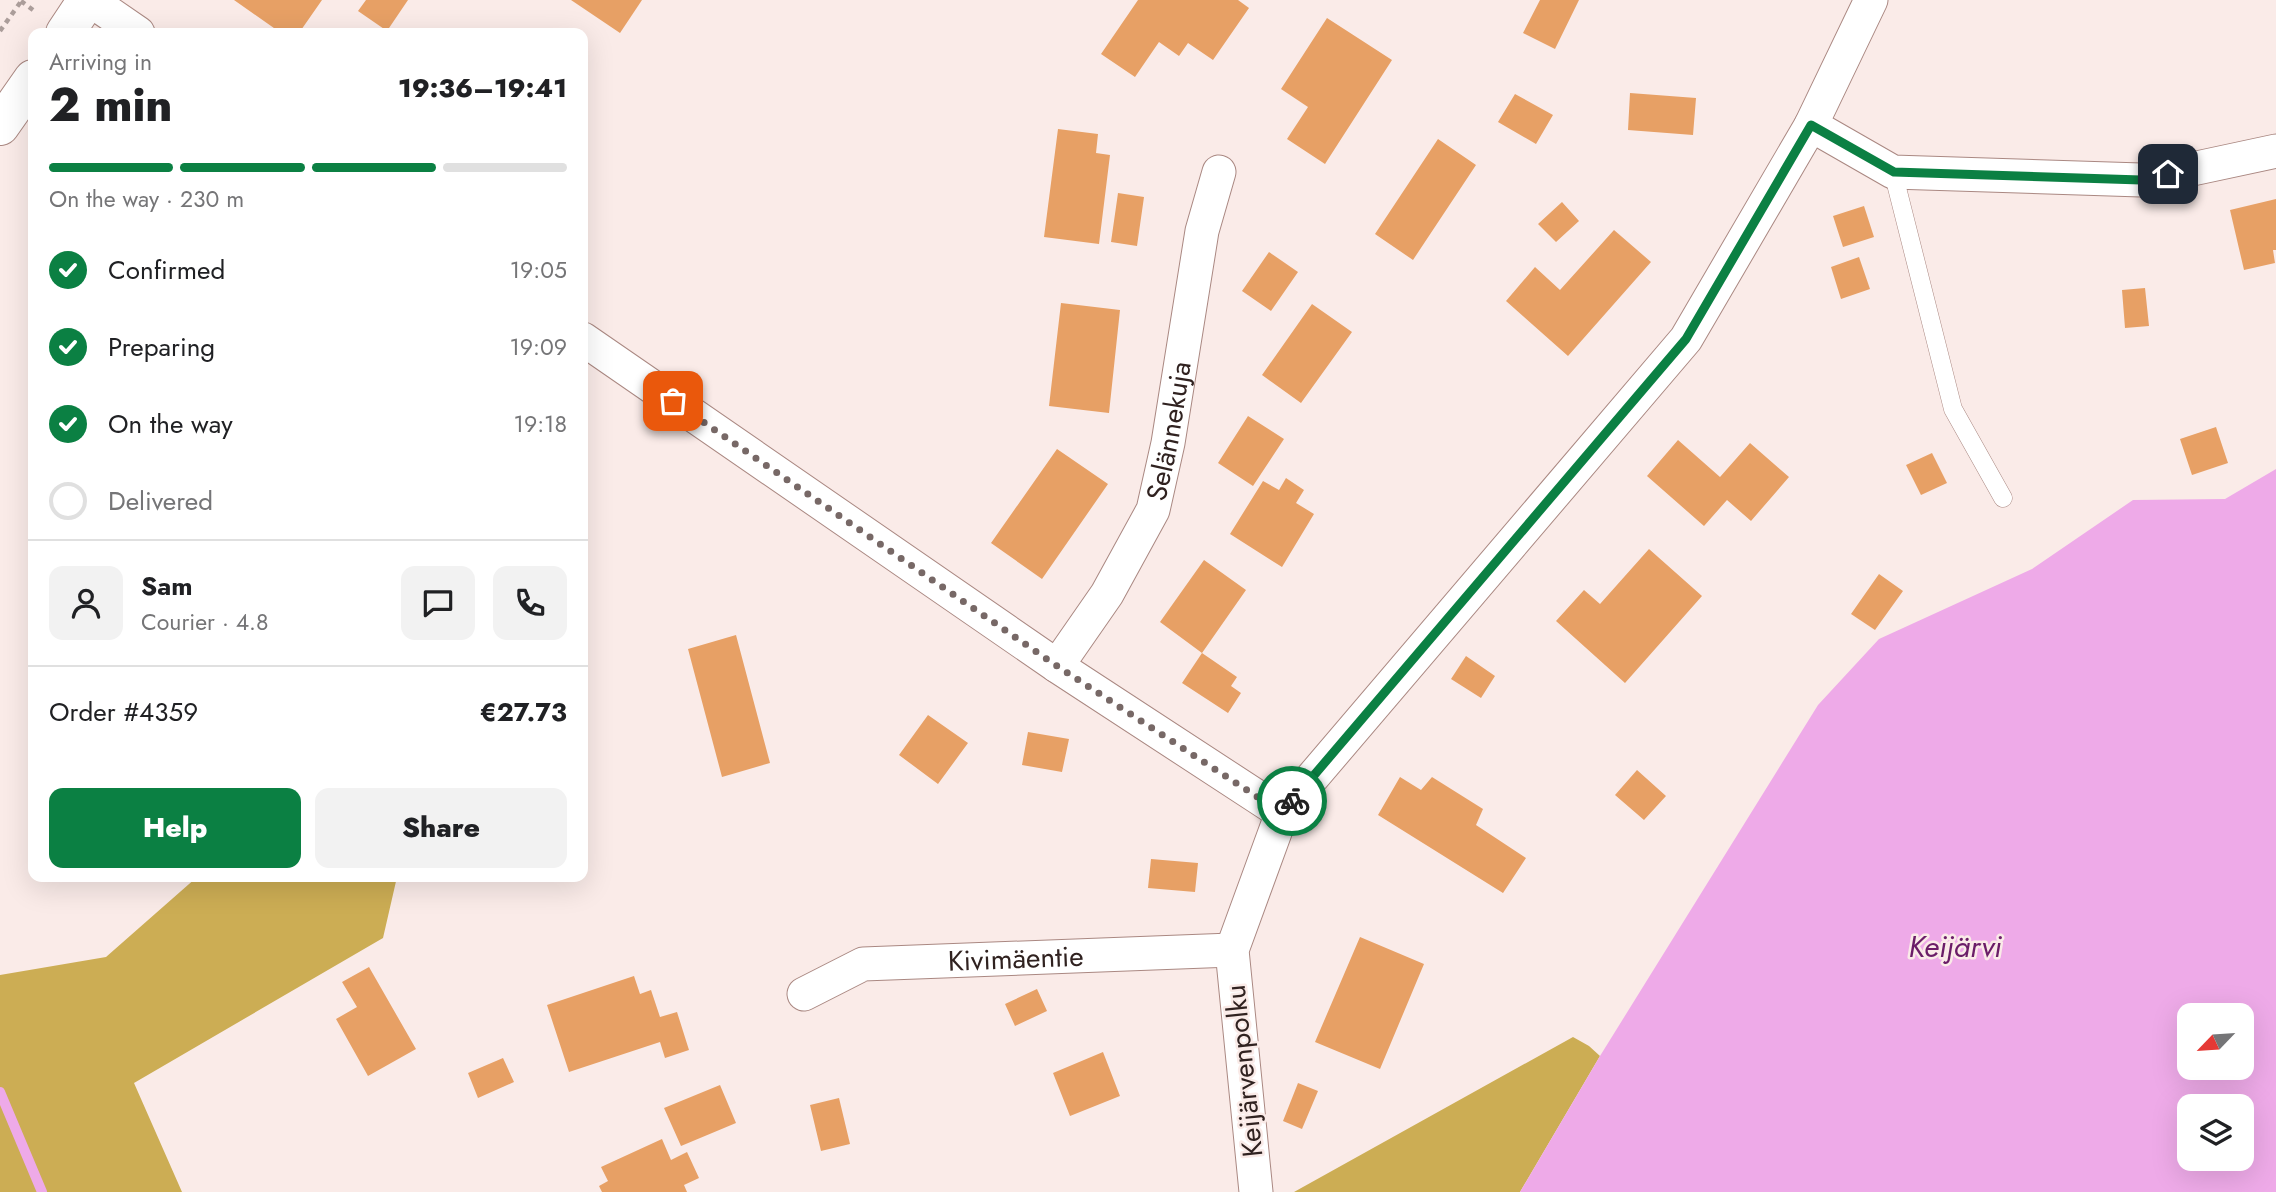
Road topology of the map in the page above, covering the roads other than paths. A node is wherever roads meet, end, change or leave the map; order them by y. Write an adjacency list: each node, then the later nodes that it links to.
1 (89, 0): 3 (street); 4 (street)
2 (1861, 2): 6 (street)
3 (69, 28)
4 (131, 28)
5 (28, 86): 7 (street)
6 (1811, 125): 10 (street); 14 (street)
7 (0, 126)
8 (2276, 152): 10 (street)
9 (1219, 172): 13 (street, Selännekuja)
10 (1894, 172): 12 (lane)
11 (588, 342): 13 (street)
12 (2003, 498)
13 (1057, 666): 14 (street)
14 (1282, 813): 15 (street)
15 (1232, 950): 16 (street, Kivimäentie); 17 (street, Keijärvenpolku)
16 (804, 994)
17 (1256, 1192)

